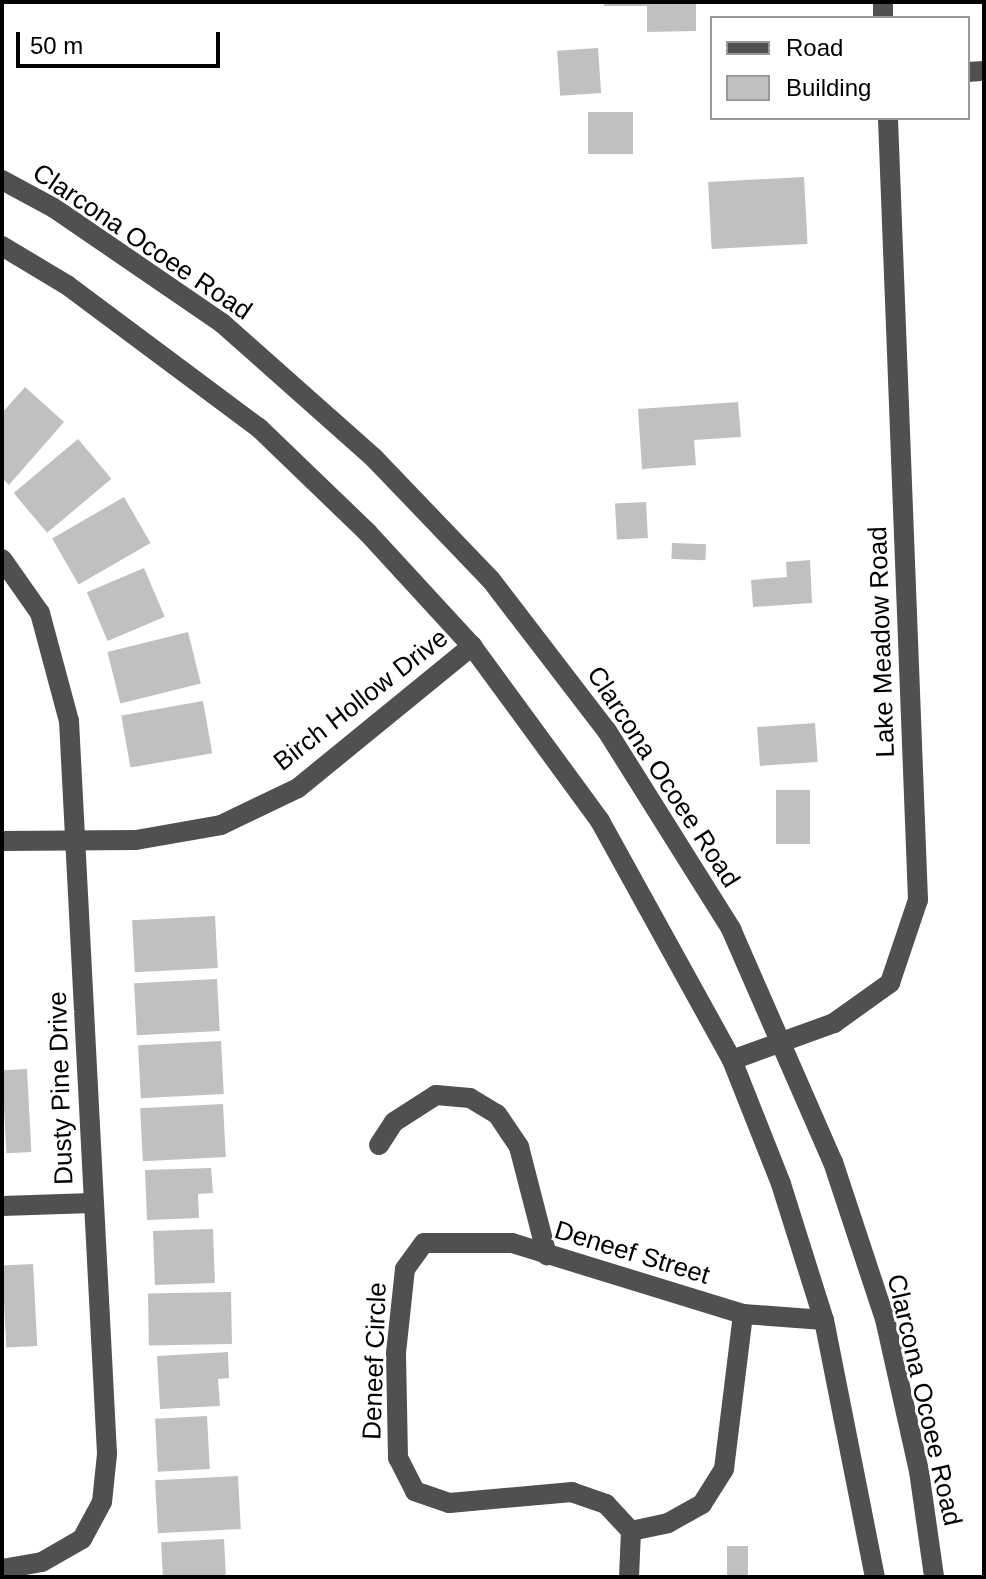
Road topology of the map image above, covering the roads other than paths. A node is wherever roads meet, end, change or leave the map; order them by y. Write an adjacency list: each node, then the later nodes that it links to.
1 (888, 120): 8 (street, Lake Meadow Road)
2 (2, 180): 8 (street, Clarcona Ocoee Road)
3 (2, 246): 5 (street)
4 (2, 559): 6 (street, Dusty Pine Drive)
5 (472, 646): 6 (street, Birch Hollow Drive); 9 (street)
6 (78, 839): 7 (street, Birch Hollow Drive); 11 (street, Dusty Pine Drive)
7 (2, 841)
8 (782, 1041): 9 (street, Lake Meadow Road); 21 (street, Clarcona Ocoee Road)
9 (732, 1060): 16 (street)
10 (379, 1145): 14 (street)
11 (92, 1203): 12 (street); 18 (street, Dusty Pine Drive)
12 (2, 1206)
13 (424, 1243): 14 (street, Deneef Street); 17 (street, Deneef Circle)
14 (547, 1255): 15 (street, Deneef Street)
15 (743, 1314): 16 (street, Deneef Street); 17 (street)
16 (824, 1320): 20 (street)
17 (631, 1531): 19 (street)
18 (2, 1569)
19 (629, 1577)
20 (875, 1577)
21 (934, 1577)

